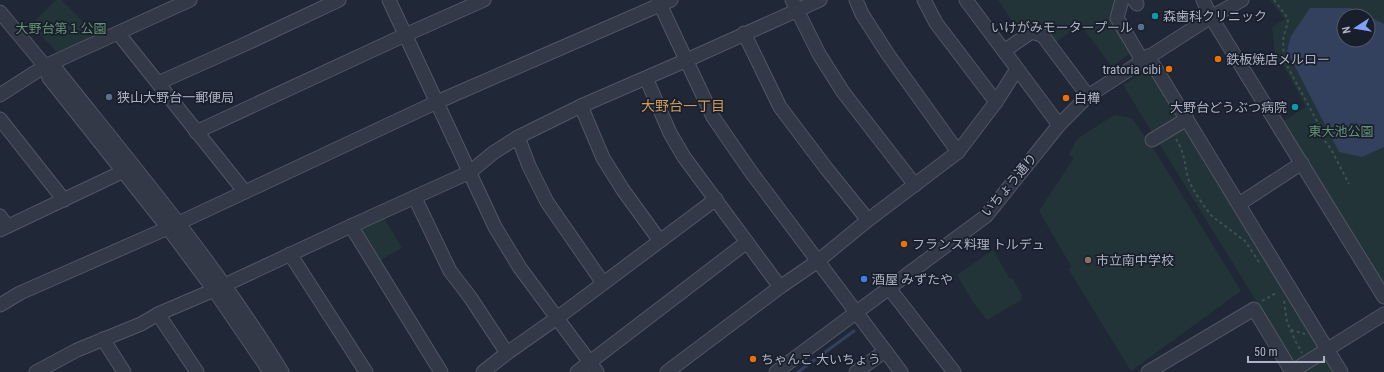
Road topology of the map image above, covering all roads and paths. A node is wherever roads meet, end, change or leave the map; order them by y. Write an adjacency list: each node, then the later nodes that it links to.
1 (190, 0): 17 (street)
2 (339, 0): 26 (street)
3 (390, 0): 19 (street)
4 (484, 0): 19 (street)
5 (820, 0): 14 (street)
6 (856, 0): 39 (street)
7 (924, 0): 30 (street)
8 (966, 0): 20 (street)
9 (1122, 0): 21 (street)
10 (1203, 0): 16 (street)
11 (1242, 0): 16 (street, いちょう通り)
12 (1274, 0): 43 (path)
13 (663, 2): 22 (street); 29 (street)
14 (795, 5): 18 (street); 44 (street)
15 (0, 12): 23 (street)
16 (1211, 17): 21 (street, いちょう通り); 40 (street)
17 (118, 33): 23 (street); 26 (street)
18 (744, 33): 22 (street); 50 (street)
19 (405, 35): 29 (street); 36 (street)
20 (1004, 51): 24 (street); 28 (street)
21 (1145, 58): 28 (street, いちょう通り); 33 (street)
22 (687, 60): 25 (street); 57 (street)
23 (45, 66): 27 (street); 41 (street); 52 (street)
24 (1017, 69): 30 (street); 34 (street)
25 (646, 78): 31 (street); 47 (street)
26 (158, 83): 36 (street)
27 (0, 95)
28 (1088, 96): 34 (street, いちょう通り)
29 (438, 102): 42 (street); 45 (street)
30 (996, 102): 39 (street)
31 (581, 106): 37 (street); 54 (street)
32 (0, 119): 48 (street)
33 (1187, 120): 35 (street); 49 (street)
34 (1059, 125): 62 (street, いちょう通り)
35 (1170, 130): 38 (street); 58 (path)
36 (196, 132): 45 (street)
37 (518, 137): 42 (street); 59 (street)
38 (1152, 140)
39 (958, 152): 44 (street)
40 (1302, 163): 49 (street); 63 (street)
41 (124, 171): 48 (street); 52 (street)
42 (470, 172): 46 (street); 69 (street)
43 (1349, 184)
44 (915, 185): 50 (street)
45 (245, 192): 52 (street)
46 (415, 198): 53 (street); 73 (street)
47 (716, 199): 54 (street); 55 (street)
48 (64, 200): 51 (street)
49 (1239, 204): 71 (street)
50 (868, 220): 57 (street)
51 (2, 224)
52 (173, 225): 61 (street); 64 (street)
53 (351, 226): 56 (street); 82 (street)
54 (660, 241): 59 (street)
55 (748, 242): 60 (street); 75 (street)
56 (290, 254): 61 (street); 81 (street)
57 (818, 261): 60 (street); 66 (street)
58 (1262, 266)
59 (603, 283): 69 (street)
60 (780, 287): 85 (street)
61 (219, 288): 67 (street); 79 (street); 80 (street)
62 (889, 288): 66 (street, いちょう通り); 89 (street)
63 (1383, 293)
64 (0, 305)
65 (1254, 308): 74 (path); 90 (street); 91 (street)
66 (856, 312): 72 (street); 86 (street, いちょう通り)
67 (158, 314): 70 (street); 78 (street)
68 (1384, 314): 71 (street)
69 (557, 318): 73 (street); 75 (street)
70 (103, 339): 76 (street); 77 (street)
71 (1327, 349): 74 (street); 92 (street)
72 (885, 351): 87 (street); 88 (street)
73 (507, 353): 83 (street)
74 (1307, 362): 91 (street)
75 (594, 367): 84 (street)
76 (44, 370)
77 (124, 372)
78 (197, 372)
79 (270, 372)
80 (282, 372)
81 (366, 372)
82 (441, 372)
83 (484, 372)
84 (577, 372)
85 (667, 372)
86 (776, 372)
87 (856, 372)
88 (901, 372)
89 (954, 372)
90 (1148, 372)
91 (1292, 372)
92 (1341, 372)

